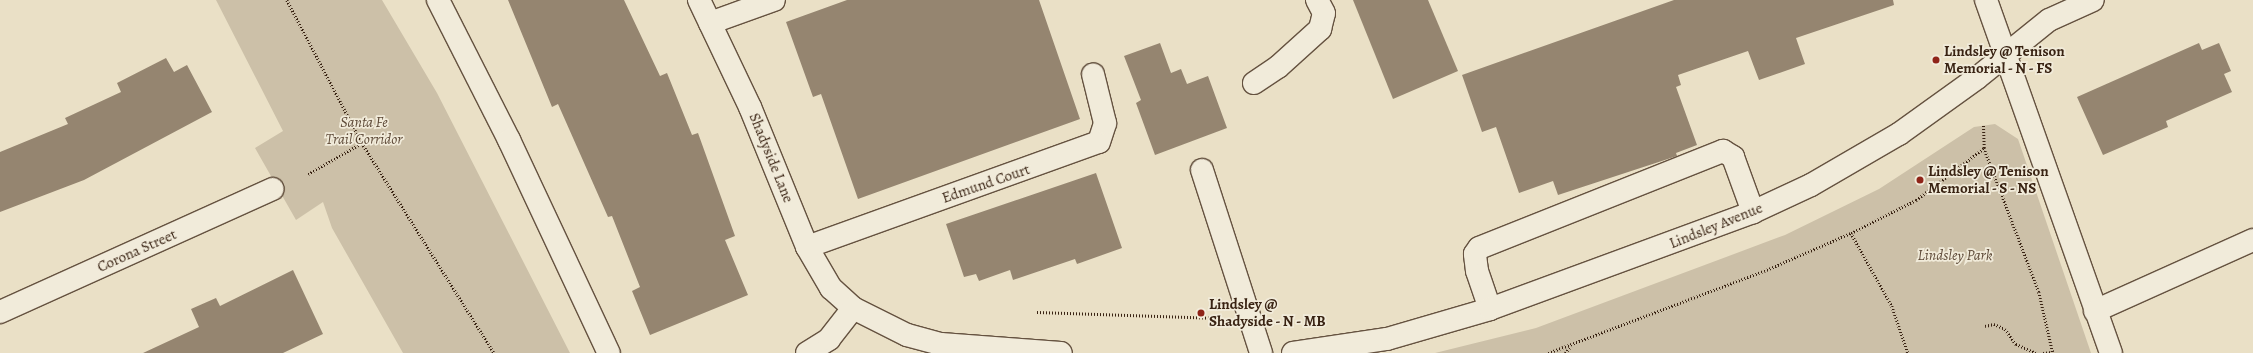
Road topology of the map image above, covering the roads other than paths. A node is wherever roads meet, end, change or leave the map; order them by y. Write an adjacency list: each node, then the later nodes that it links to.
1 (438, 0): 20 (street)
2 (699, 0): 7 (street, Shadyside Lane)
3 (774, 0): 7 (street)
4 (1317, 0): 10 (street)
5 (1986, 0): 8 (street)
6 (2093, 0): 8 (street, Lindsley Avenue)
7 (710, 23): 15 (street, Shadyside Lane)
8 (2005, 53): 13 (street, Lindsley Avenue); 18 (street)
9 (1093, 74): 15 (street, Edmund Court)
10 (1254, 83)
11 (1202, 170): 23 (street)
12 (273, 189): 19 (street, Corona Street)
13 (1753, 212): 17 (street, Lindsley Avenue); 17 (street)
14 (2253, 240): 18 (street)
15 (807, 247): 16 (street, Shadyside Lane)
16 (853, 308): 21 (street); 22 (street)
17 (1490, 309): 24 (street, Lindsley Avenue)
18 (2095, 310): 25 (street)
19 (0, 312)
20 (609, 353)
21 (807, 353)
22 (1061, 353)
23 (1261, 353)
24 (1293, 353)
25 (2111, 353)

